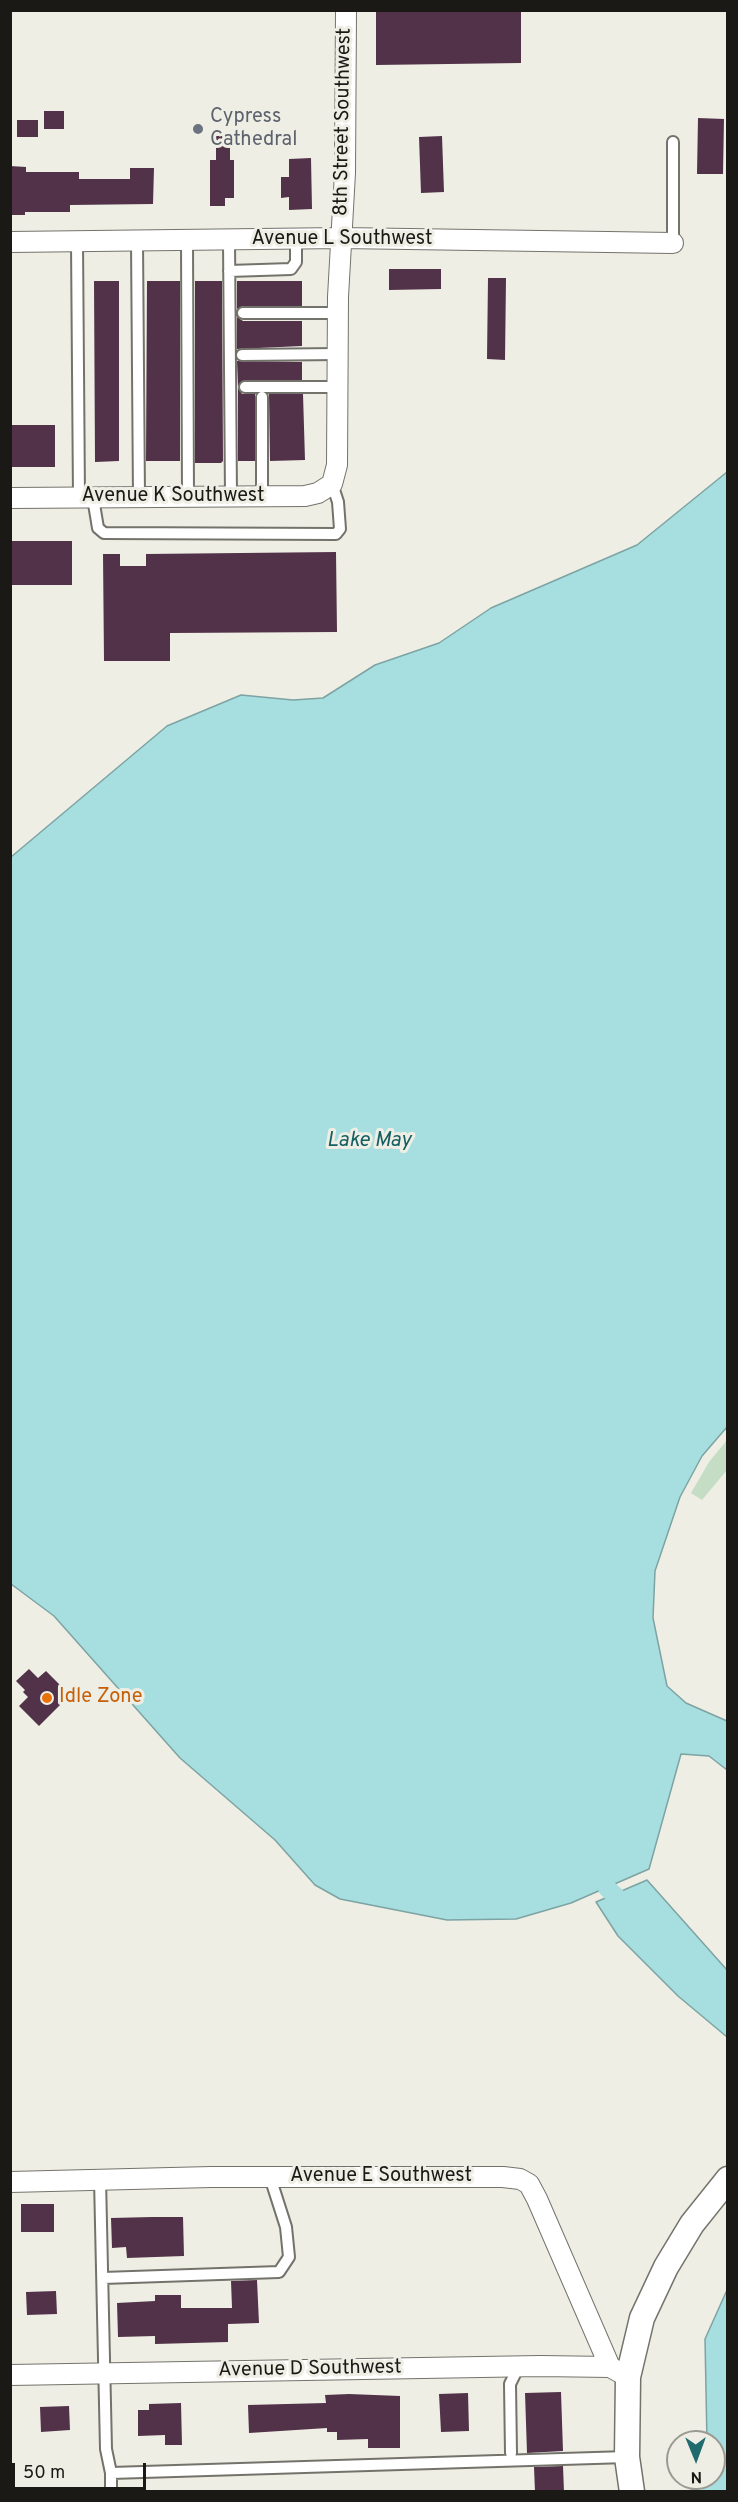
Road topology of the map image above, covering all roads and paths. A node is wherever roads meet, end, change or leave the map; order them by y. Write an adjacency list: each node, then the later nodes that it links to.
1 (346, 10): 3 (street, 8th Street Southwest)
2 (673, 142): 10 (lane)
3 (342, 238): 4 (street, Avenue L Southwest); 10 (street, Avenue L Southwest); 13 (street, 8th Street Southwest)
4 (296, 239): 5 (street, Avenue L Southwest); 11 (lane)
5 (229, 240): 7 (street, Avenue L Southwest); 11 (lane)
6 (137, 241): 7 (street, Avenue L Southwest); 9 (street, Avenue L Southwest); 24 (lane)
7 (187, 241): 25 (lane)
8 (10, 242): 9 (street, Avenue L Southwest)
9 (77, 242): 23 (lane)
10 (673, 243)
11 (229, 271): 20 (lane)
12 (243, 313): 13 (lane)
13 (338, 313): 14 (street, 8th Street Southwest)
14 (338, 354): 15 (lane); 17 (street, 8th Street Southwest)
15 (242, 355)
16 (245, 387): 17 (lane)
17 (337, 387): 19 (street, 8th Street Southwest)
18 (262, 397): 21 (lane)
19 (332, 484): 21 (street, Avenue K Southwest); 23 (lane)
20 (231, 497): 21 (street, Avenue K Southwest); 25 (street, Avenue K Southwest)
21 (262, 497)
22 (10, 498): 23 (street, Avenue K Southwest)
23 (86, 498): 24 (street, Avenue K Southwest)
24 (140, 498): 25 (street, Avenue K Southwest)
25 (188, 498)
26 (270, 2177): 27 (street, Avenue E Southwest); 30 (lane); 32 (street, Avenue E Southwest)
27 (100, 2179): 29 (street, Avenue E Southwest); 30 (lane)
28 (728, 2179): 32 (street)
29 (10, 2182)
30 (103, 2278): 33 (lane)
31 (519, 2366): 32 (street, Avenue D Southwest); 33 (street, Avenue D Southwest); 35 (lane)
32 (619, 2372): 36 (street)
33 (106, 2374): 34 (street, Avenue D Southwest); 37 (lane)
34 (10, 2375)
35 (511, 2453)
36 (627, 2457): 37 (lane); 39 (street)
37 (111, 2473): 38 (lane)
38 (111, 2492)
39 (632, 2492)

